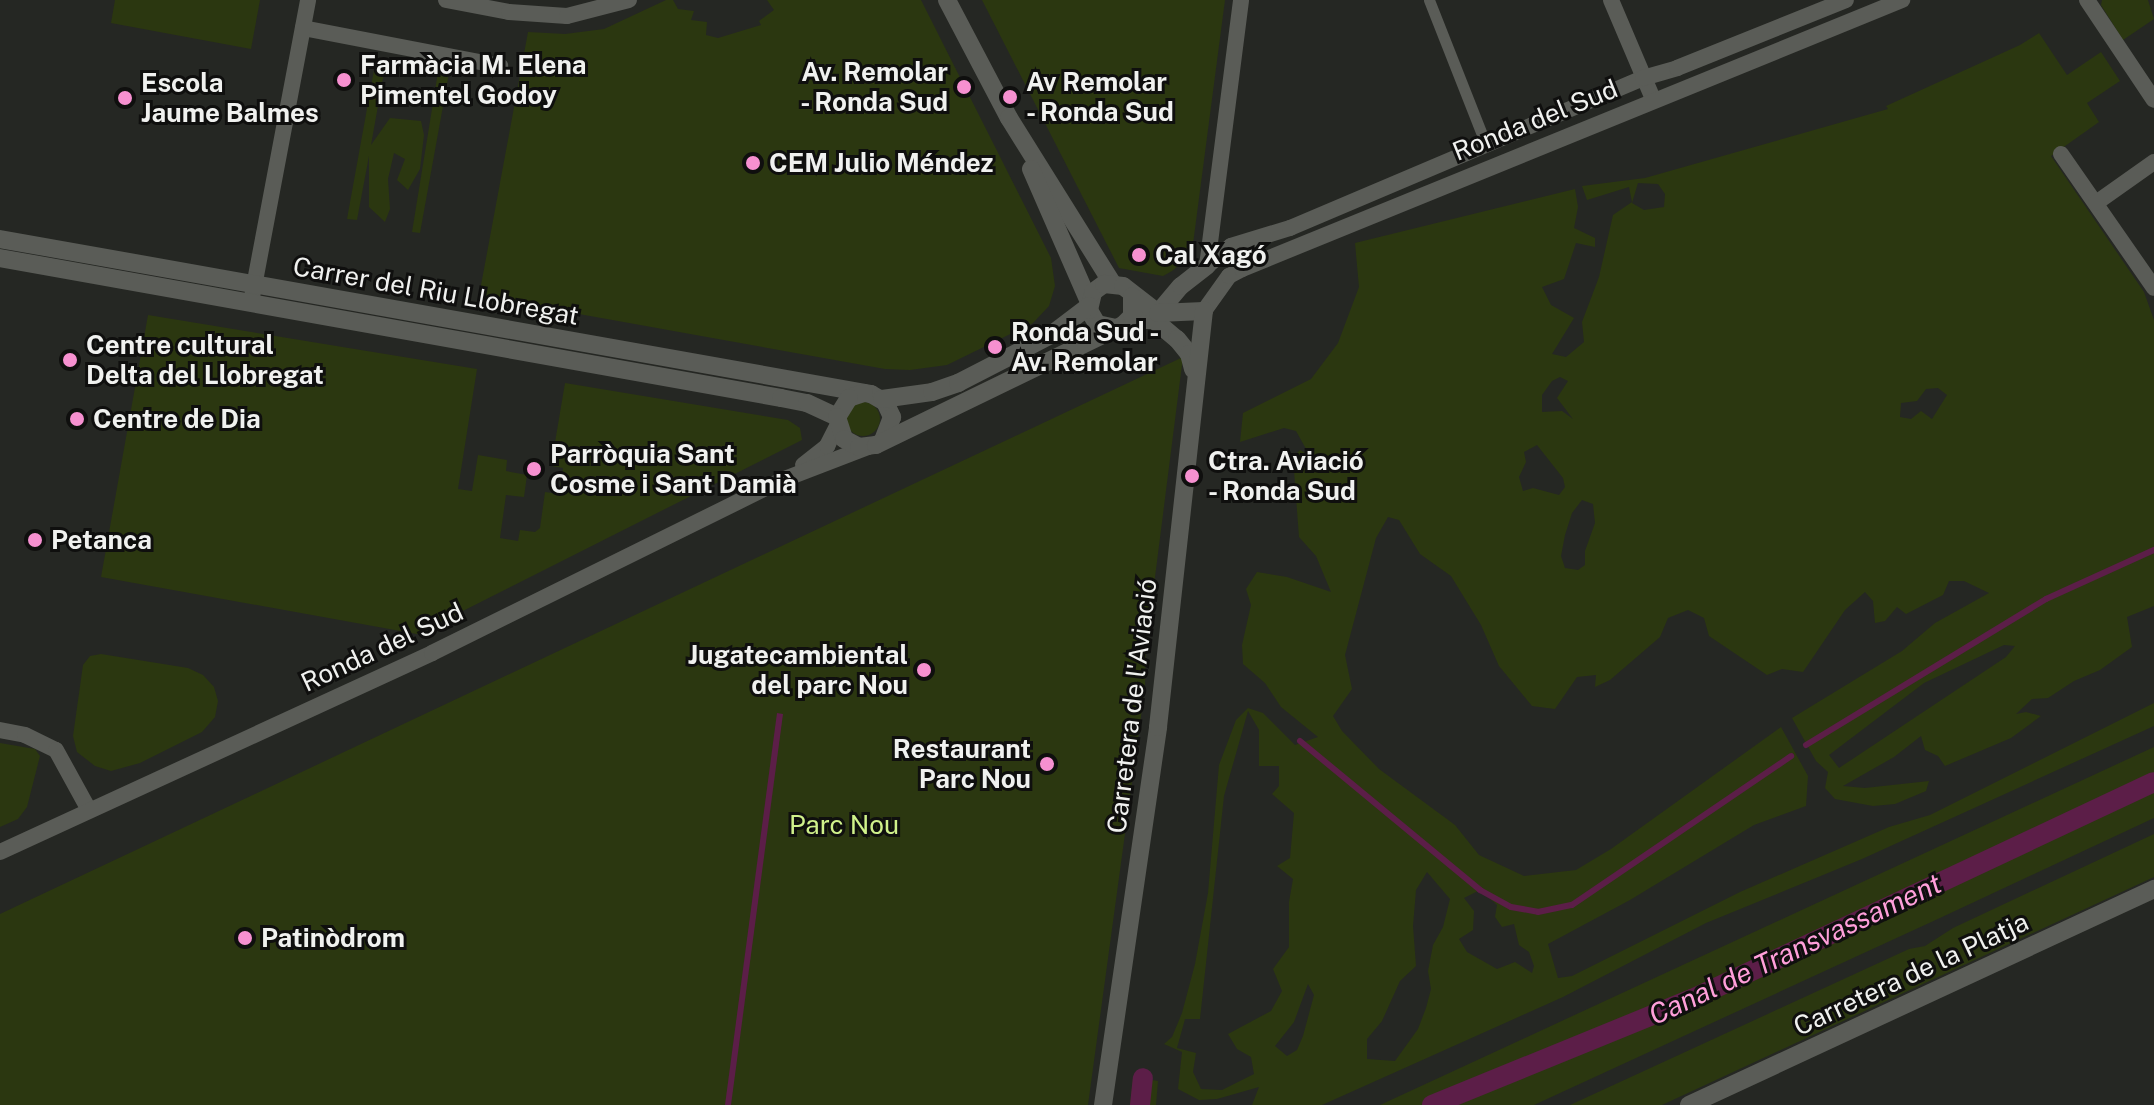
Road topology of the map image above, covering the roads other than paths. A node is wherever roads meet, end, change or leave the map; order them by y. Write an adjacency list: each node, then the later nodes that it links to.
1 (308, 0): 11 (street)
2 (446, 0): 3 (street)
3 (629, 0)
4 (947, 0): 16 (street)
5 (1241, 0): 23 (street)
6 (1429, 0): 17 (street)
7 (1611, 0): 13 (street)
8 (1846, 0): 13 (street, Ronda del Sud)
9 (1902, 0): 14 (street, Ronda del Sud)
10 (2087, 0): 15 (street)
11 (303, 28): 12 (street); 26 (street)
12 (500, 66)
13 (1643, 78): 14 (street); 23 (street, Ronda del Sud)
14 (1653, 99): 29 (street, Ronda del Sud)
15 (2154, 100)
16 (1009, 118): 24 (street); 28 (street)
17 (1481, 132)
18 (2061, 154): 20 (street)
19 (2154, 162): 20 (street)
20 (2096, 203): 25 (street)
21 (0, 239): 26 (street, Carrer del Riu Llobregat)
22 (0, 258): 26 (street, Carrer del Riu Llobregat)
23 (1207, 266): 30 (street, Ronda del Sud)
24 (1112, 283): 27 (street); 28 (street)
25 (2154, 288)
26 (253, 293): 33 (street, Carrer del Riu Llobregat); 34 (street, Carrer del Riu Llobregat)
27 (1132, 296): 30 (street); 31 (street)
28 (1089, 304): 31 (street); 33 (street)
29 (1204, 311): 30 (street, Ronda del Sud); 32 (street, Carretera de l'Aviació)
30 (1156, 316): 31 (street, Ronda del Sud); 32 (street)
31 (1122, 324): 35 (street, Ronda del Sud)
32 (1194, 375): 41 (street, Carretera de l'Aviació)
33 (873, 396): 34 (street); 35 (street)
34 (838, 421): 35 (street); 36 (street, Ronda del Sud)
35 (876, 444): 36 (street, Ronda del Sud)
36 (782, 480): 38 (street, Ronda del Sud)
37 (0, 730): 38 (street)
38 (89, 810): 39 (street, Ronda del Sud)
39 (0, 852)
40 (2154, 889): 42 (street, Carretera de la Platja)
41 (1103, 1105)
42 (1689, 1105)

